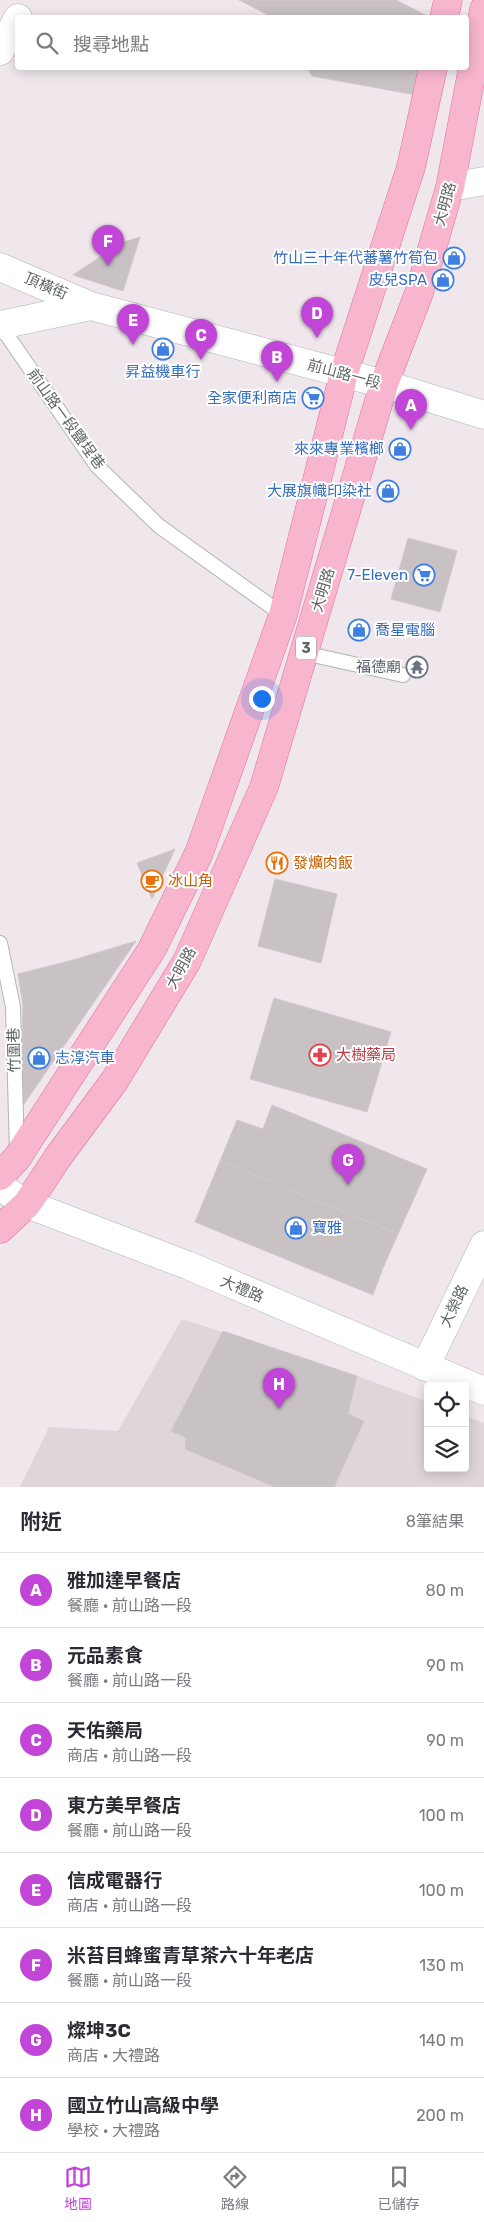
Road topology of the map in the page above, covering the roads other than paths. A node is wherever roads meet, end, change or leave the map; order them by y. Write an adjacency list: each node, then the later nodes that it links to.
1 (27, 0): 4 (street)
2 (448, 0): 5 (main road)
3 (484, 9): 10 (main road, 大明路 / 3)
4 (20, 15)
5 (445, 15)
6 (15, 24): 7 (street)
7 (0, 51)
8 (433, 70): 14 (main road, 大明路 / 3)
9 (484, 181): 10 (street)
10 (450, 187): 15 (main road, 大明路 / 3)
11 (0, 266): 12 (street, 頂橫街)
12 (91, 306): 13 (street, 前山路一段); 14 (street, 前山路一段)
13 (0, 325): 17 (lane, 前山路一段鹽埕巷)
14 (344, 373): 15 (street, 前山路一段); 17 (main road, 大明路 / 3)
15 (384, 384): 16 (street, 前山路一段); 18 (main road, 大明路 / 3)
16 (484, 415)
17 (283, 615): 21 (main road, 大明路 / 3)
18 (304, 653): 19 (lane); 23 (main road, 大明路 / 3)
19 (403, 675)
20 (0, 943): 21 (lane, 竹圍巷)
21 (8, 1167)
22 (0, 1187): 23 (street, 大禮路)
23 (27, 1204): 24 (main road, 大明路 / 3); 26 (street, 大禮路)
24 (0, 1229)
25 (484, 1245): 26 (street, 大榮路)
26 (425, 1367): 27 (street, 大禮路)
27 (484, 1391)

